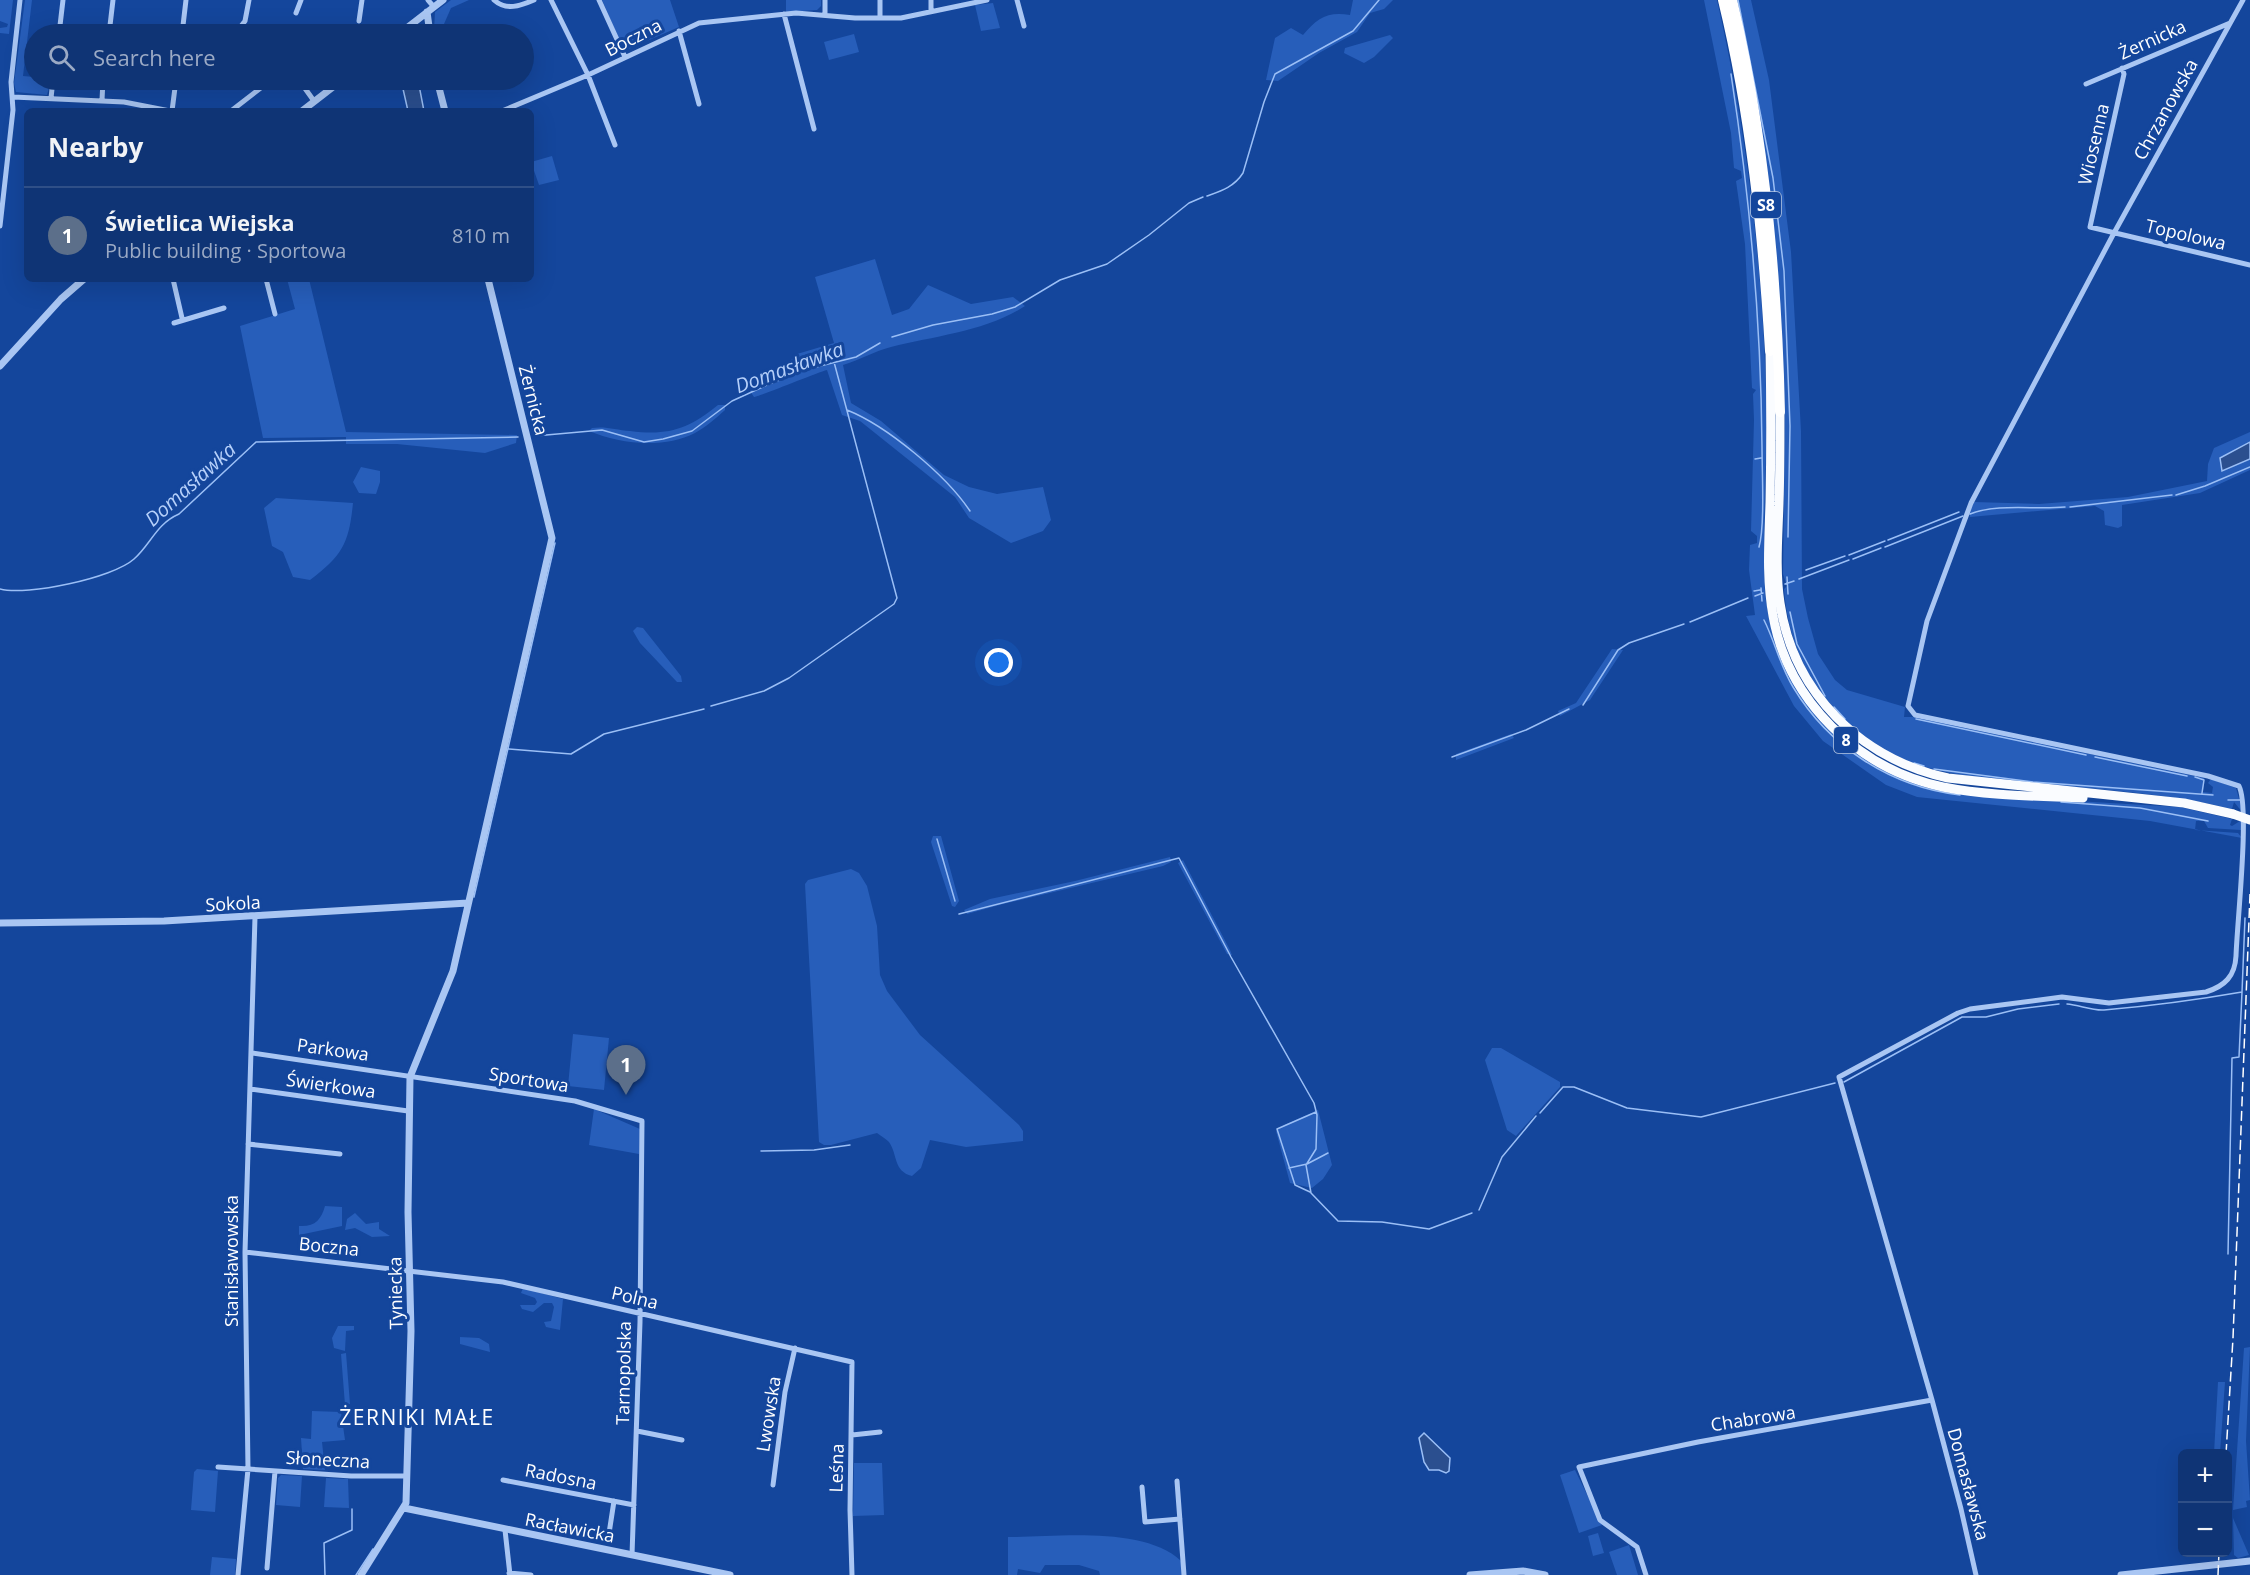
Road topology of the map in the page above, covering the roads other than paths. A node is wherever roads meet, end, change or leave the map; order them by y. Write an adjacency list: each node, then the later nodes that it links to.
1 (20, 0): 50 (street)
2 (63, 0): 31 (street)
3 (113, 0): 32 (street)
4 (186, 0): 33 (street)
5 (249, 0): 34 (street)
6 (301, 0): 25 (street)
7 (362, 0): 29 (street)
8 (428, 0): 23 (street)
9 (443, 0): 23 (street)
10 (494, 0): 11 (street)
11 (534, 0)
12 (551, 0): 41 (street)
13 (599, 0): 39 (street)
14 (825, 0): 27 (street)
15 (880, 0): 28 (street)
16 (931, 0): 24 (street)
17 (987, 0): 22 (street)
18 (1017, 0): 37 (street)
19 (1723, 0): 75 (highway, S8)
20 (1732, 0): 77 (highway, S8)
21 (2243, 0): 30 (street, Chrzanowska)
22 (980, 1): 24 (street)
23 (430, 10): 35 (street); 36 (street)
24 (931, 11): 28 (street)
25 (296, 13)
26 (784, 14): 27 (street); 38 (street, Boczna); 61 (street)
27 (825, 15): 28 (street)
28 (880, 18)
29 (359, 21)
30 (2230, 23): 40 (street, Żernicka); 65 (street, Chrzanowska)
31 (60, 24)
32 (110, 24)
33 (183, 24)
34 (243, 24)
35 (412, 24)
36 (430, 24)
37 (1024, 26)
38 (678, 30): 39 (street, Boczna); 54 (street)
39 (625, 57): 41 (street, Boczna)
40 (2122, 68): 42 (street, Żernicka); 64 (street, Wiosenna)
41 (588, 75): 60 (street, Boczna); 62 (street)
42 (2086, 84)
43 (52, 90): 51 (street)
44 (103, 90): 52 (street)
45 (174, 90): 56 (street)
46 (258, 90): 57 (street)
47 (306, 90): 53 (street)
48 (329, 90): 53 (street)
49 (440, 90): 59 (street)
50 (13, 97): 51 (street); 63 (street)
51 (51, 98): 52 (street)
52 (102, 100): 55 (street)
53 (314, 101): 58 (street)
54 (699, 104)
55 (158, 108)
56 (171, 108)
57 (235, 108)
58 (306, 108)
59 (444, 108)
60 (509, 108)
61 (814, 129)
62 (615, 145)
63 (0, 226)
64 (2090, 227): 65 (street, Topolowa)
65 (2114, 233): 66 (street, Topolowa); 95 (street, Chrzanowska)
66 (2250, 264)
67 (81, 282): 76 (street)
68 (174, 282): 73 (street)
69 (267, 282): 72 (street)
70 (489, 282): 80 (street, Żernicka)
71 (224, 308): 73 (street)
72 (275, 314)
73 (182, 318): 74 (street)
74 (174, 323)
75 (1770, 351): 78 (highway, 8)
76 (1, 364)
77 (1780, 412): 78 (highway, 8)
78 (2140, 799): 79 (highway, 8, bridge)
79 (2250, 820)
80 (468, 903): 81 (street, Sokola); 84 (street, Tyniecka)
81 (255, 917): 82 (street, Sokola); 83 (street, Stanisławowska)
82 (0, 923)
83 (252, 1053): 84 (street, Parkowa); 85 (street, Stanisławowska)
84 (410, 1077): 86 (street, Tyniecka); 87 (street, Sportowa)
85 (250, 1089): 86 (street, Świerkowa); 88 (street, Stanisławowska)
86 (408, 1111): 91 (street, Tyniecka)
87 (642, 1121): 92 (street, Tarnopolska)
88 (248, 1144): 89 (street); 90 (street, Stanisławowska)
89 (340, 1154)
90 (245, 1252): 91 (street, Boczna); 101 (street, Stanisławowska)
91 (411, 1270): 92 (street, Polna); 103 (street, Tyniecka)
92 (640, 1313): 93 (street, Polna); 96 (street, Tarnopolska)
93 (795, 1348): 94 (street, Polna); 106 (street, Lwowska)
94 (852, 1362): 98 (street, Leśna)
95 (1932, 1400): 126 (street, Chabrowa); 127 (street, Domasławska)
96 (637, 1431): 99 (street); 109 (street, Tarnopolska)
97 (880, 1432): 98 (street)
98 (852, 1435): 122 (street, Leśna)
99 (682, 1440)
100 (218, 1467): 101 (street, Słoneczna)
101 (248, 1469): 102 (street, Słoneczna); 118 (street, Stanisławowska)
102 (275, 1471): 103 (street, Słoneczna); 116 (street)
103 (407, 1476): 110 (street, Tyniecka)
104 (503, 1480): 108 (street, Radosna)
105 (1177, 1481): 111 (street)
106 (773, 1485)
107 (1142, 1487): 111 (street)
108 (614, 1502): 109 (street, Radosna); 113 (street, Radosna)
109 (634, 1505): 114 (street, Tarnopolska)
110 (404, 1508): 112 (street, Racławicka); 119 (street)
111 (1180, 1519): 123 (street)
112 (505, 1530): 114 (street, Racławicka); 117 (street)
113 (608, 1540)
114 (632, 1555): 121 (street, Racławicka)
115 (2250, 1561): 128 (street)
116 (267, 1568)
117 (509, 1574): 120 (street)
118 (238, 1575)
119 (361, 1575)
120 (531, 1575)
121 (730, 1575)
122 (852, 1575)
123 (1184, 1575)
124 (1470, 1575): 125 (street)
125 (1545, 1575)
126 (1646, 1575)
127 (1976, 1575)
128 (2121, 1575)

